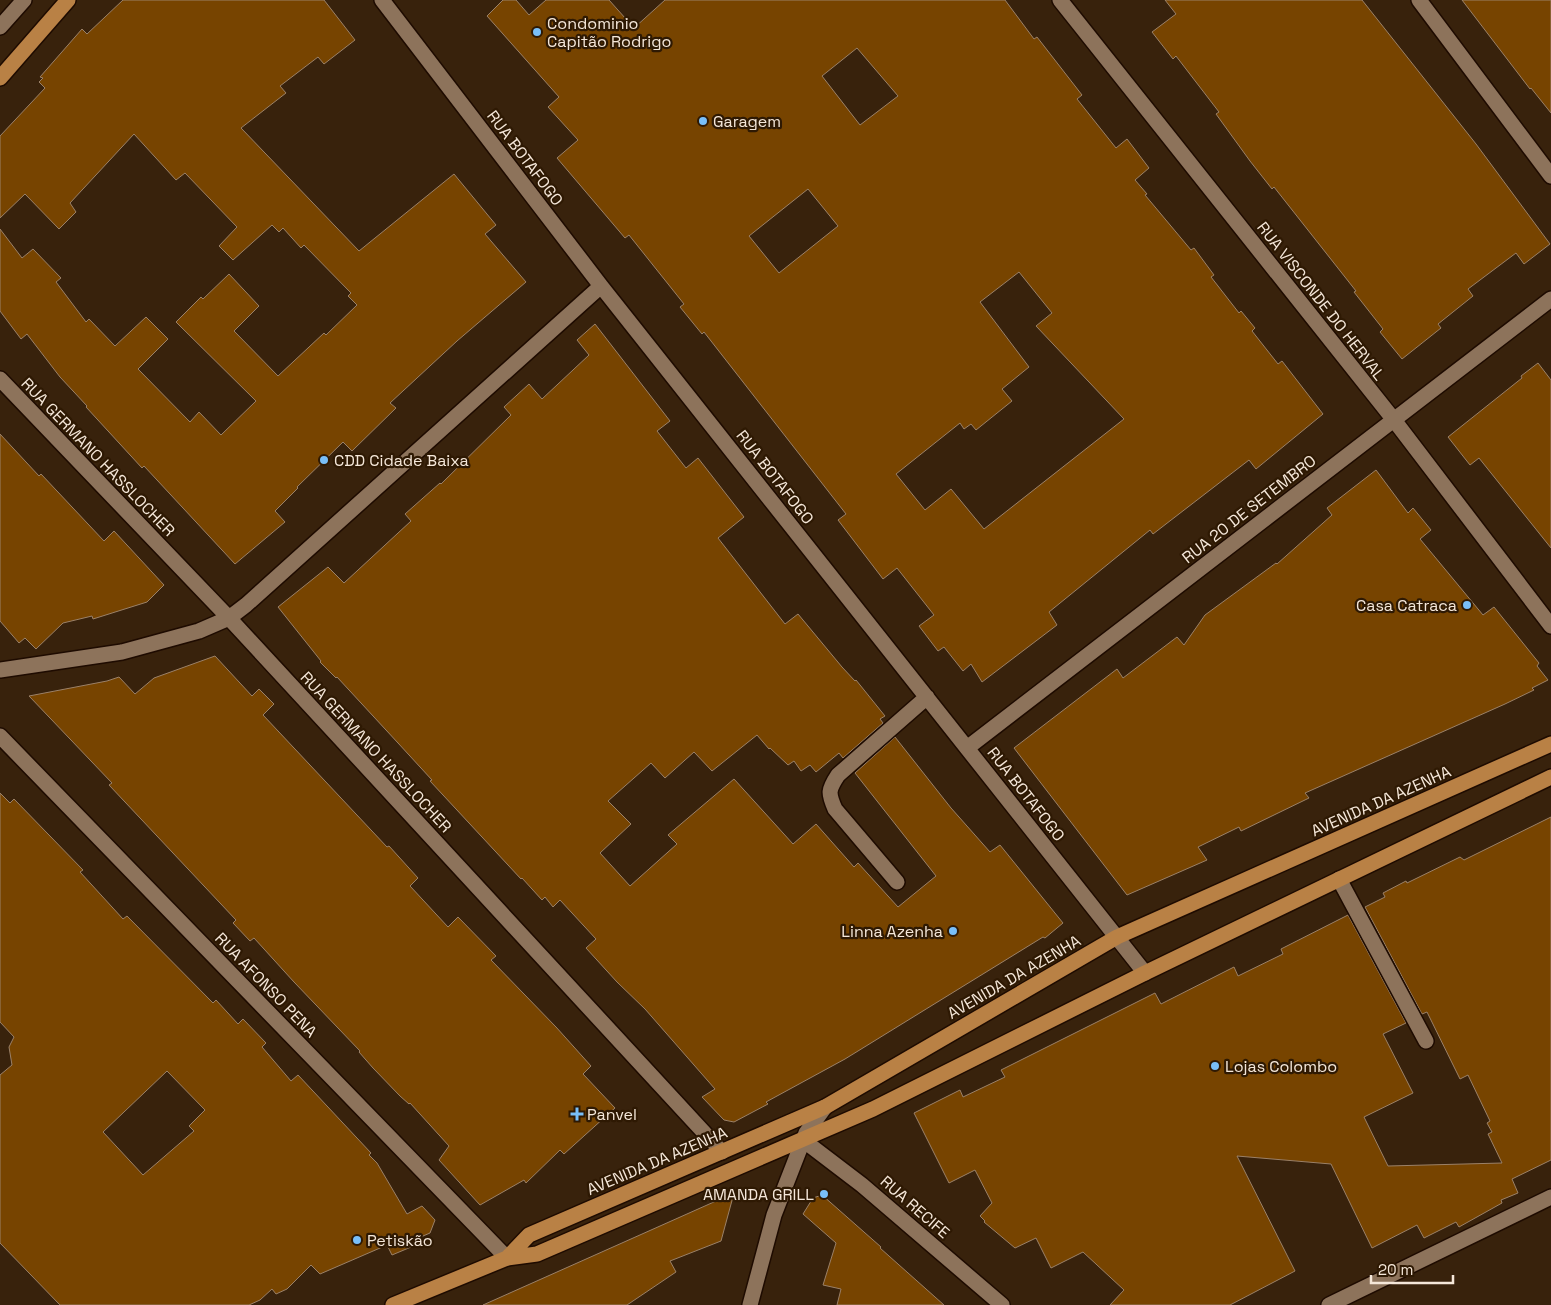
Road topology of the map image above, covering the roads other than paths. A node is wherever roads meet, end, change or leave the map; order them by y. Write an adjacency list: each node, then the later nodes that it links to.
1 (24, 0): 6 (street)
2 (68, 0): 7 (main road)
3 (382, 0): 9 (street, RUA BOTAFOGO)
4 (1060, 0): 12 (street, RUA VISCONDE DO HERVAL)
5 (1419, 0): 8 (street)
6 (0, 27)
7 (0, 78)
8 (1551, 176)
9 (601, 286): 13 (street); 16 (street, RUA BOTAFOGO)
10 (1551, 299): 12 (street, RUA 20 DE SETEMBRO)
11 (0, 379): 13 (street, RUA GERMANO HASSLOCHER)
12 (1394, 420): 14 (street, RUA VISCONDE DO HERVAL); 19 (street, RUA 20 DE SETEMBRO)
13 (229, 618): 15 (street); 28 (street, RUA GERMANO HASSLOCHER)
14 (1551, 626)
15 (0, 670)
16 (927, 697): 19 (street, RUA BOTAFOGO); 22 (street)
17 (0, 736): 30 (street, RUA AFONSO PENA)
18 (1551, 744): 23 (main road, AVENIDA DA AZENHA)
19 (968, 748): 23 (street, RUA BOTAFOGO)
20 (1551, 777): 21 (main road, AVENIDA DA AZENHA)
21 (1339, 879): 24 (main road, AVENIDA DA AZENHA); 25 (street)
22 (897, 882)
23 (1117, 938): 24 (street, RUA BOTAFOGO); 26 (main road, AVENIDA DA AZENHA)
24 (1145, 972): 27 (main road, AVENIDA DA AZENHA)
25 (1426, 1041)
26 (825, 1107): 27 (street); 28 (main road, AVENIDA DA AZENHA)
27 (802, 1140): 30 (main road, AVENIDA DA AZENHA); 32 (street); 33 (street, RUA RECIFE)
28 (722, 1152): 30 (main road, AVENIDA DA AZENHA)
29 (1551, 1197): 34 (street)
30 (507, 1258): 31 (main road, AVENIDA DA AZENHA)
31 (393, 1305)
32 (750, 1305)
33 (1002, 1305)
34 (1329, 1305)

